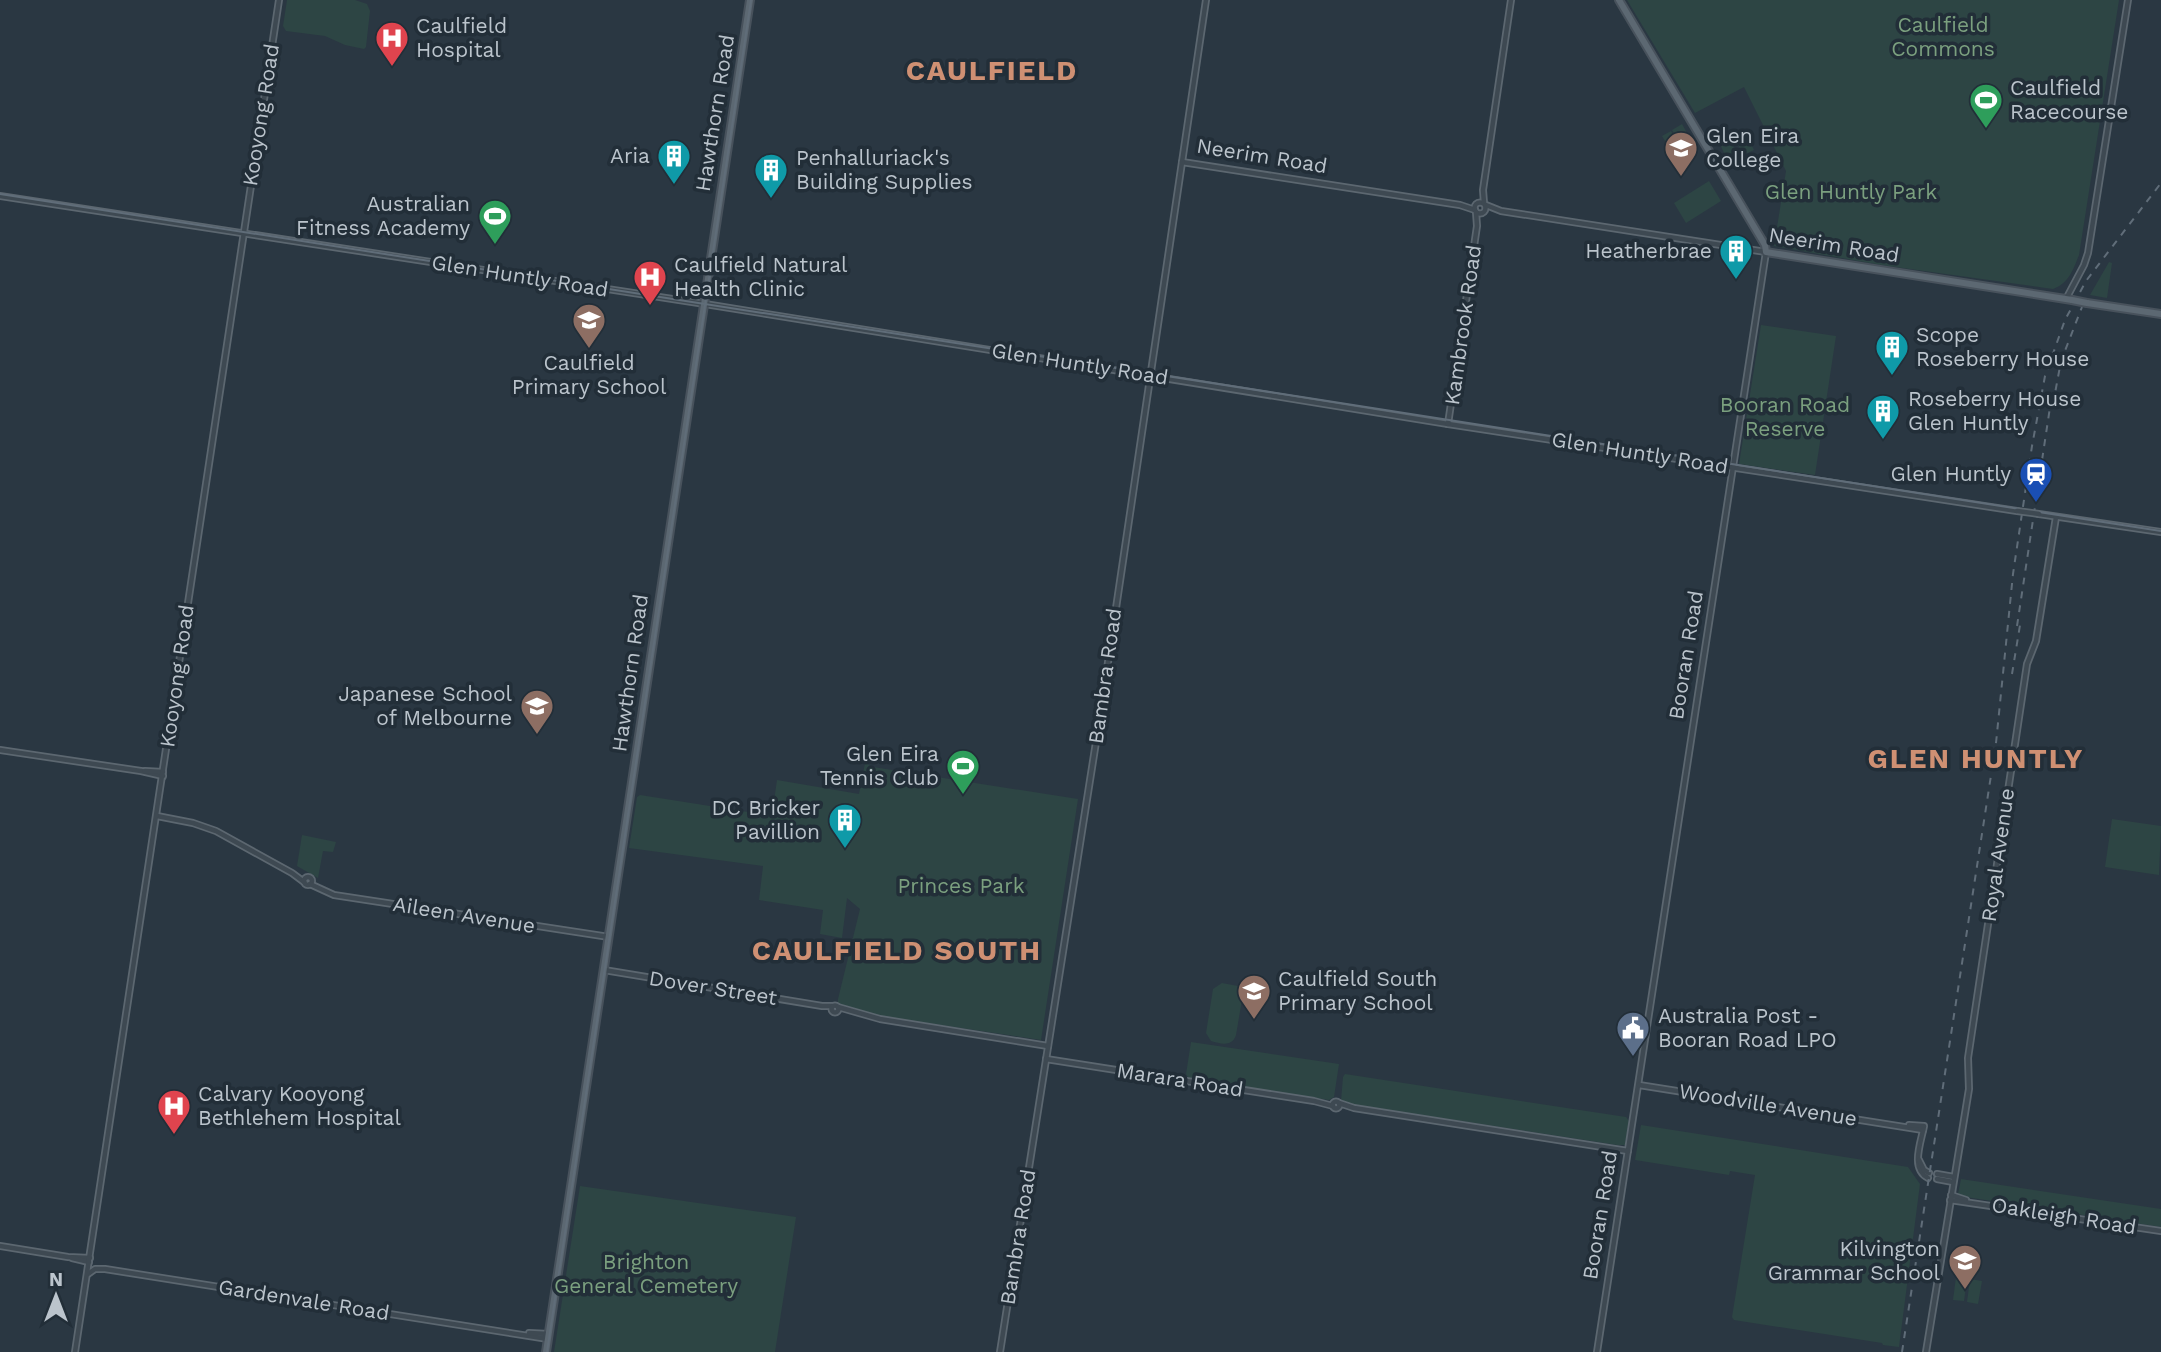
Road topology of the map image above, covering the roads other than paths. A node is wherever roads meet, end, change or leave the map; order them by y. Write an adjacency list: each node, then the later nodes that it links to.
1 (279, 0): 15 (street, Kooyong Road)
2 (750, 0): 18 (main road, Hawthorn Road)
3 (1206, 0): 7 (street, Bambra Road)
4 (1511, 0): 8 (street, Kambrook Road)
5 (1619, 0): 16 (main road)
6 (2128, 0): 17 (street)
7 (1182, 162): 11 (street, Neerim Road); 20 (street, Bambra Road)
8 (1483, 190): 10 (street, Kambrook Road); 12 (street, Kambrook Road)
9 (0, 196): 15 (street, Glen Huntly Road)
10 (1477, 203): 11 (street, Neerim Road); 12 (street, Neerim Road); 13 (street, Kambrook Road)
11 (1460, 205): 13 (street, Neerim Road)
12 (1484, 208): 13 (street, Neerim Road); 14 (street, Kambrook Road); 16 (street, Neerim Road)
13 (1476, 211): 14 (street, Kambrook Road)
14 (1477, 226): 21 (street, Kambrook Road)
15 (243, 232): 18 (street, Glen Huntly Road); 26 (street, Kooyong Road)
16 (1766, 252): 17 (main road, Neerim Road); 22 (street, Booran Road)
17 (2069, 300): 19 (main road, Neerim Road, bridge)
18 (704, 304): 20 (street, Glen Huntly Road); 28 (main road, Hawthorn Road)
19 (2161, 314)
20 (1151, 376): 21 (street, Glen Huntly Road); 30 (street, Bambra Road)
21 (1448, 424): 22 (street, Glen Huntly Road)
22 (1733, 467): 23 (street, Glen Huntly Road, bridge); 32 (street, Booran Road)
23 (2056, 517): 24 (street, Glen Huntly Road); 36 (street, Royal Avenue)
24 (2161, 533)
25 (0, 750): 26 (street)
26 (163, 774): 27 (street, Kooyong Road)
27 (156, 816): 28 (street, Aileen Avenue); 40 (street, Kooyong Road)
28 (609, 937): 29 (main road, Hawthorn Road)
29 (604, 971): 30 (street, Dover Street); 42 (main road, Hawthorn Road)
30 (1048, 1046): 31 (street, Bambra Road)
31 (1046, 1059): 33 (street, Marara Road); 45 (street, Bambra Road)
32 (1639, 1085): 33 (street, Booran Road); 34 (street, Woodville Avenue)
33 (1629, 1150): 46 (street, Booran Road)
34 (1929, 1175)
35 (1937, 1177): 36 (street)
36 (1954, 1179): 37 (street, Royal Avenue)
37 (1951, 1197): 38 (street, Oakleigh Road); 47 (street, Royal Avenue)
38 (2161, 1231)
39 (0, 1247): 40 (street)
40 (89, 1260): 41 (street, Kooyong Road)
41 (87, 1274): 42 (street, Gardenvale Road); 43 (street, Kooyong Road)
42 (548, 1336): 44 (main road, Hawthorn Road)
43 (75, 1352)
44 (546, 1352)
45 (1000, 1352)
46 (1597, 1352)
47 (1926, 1352)

